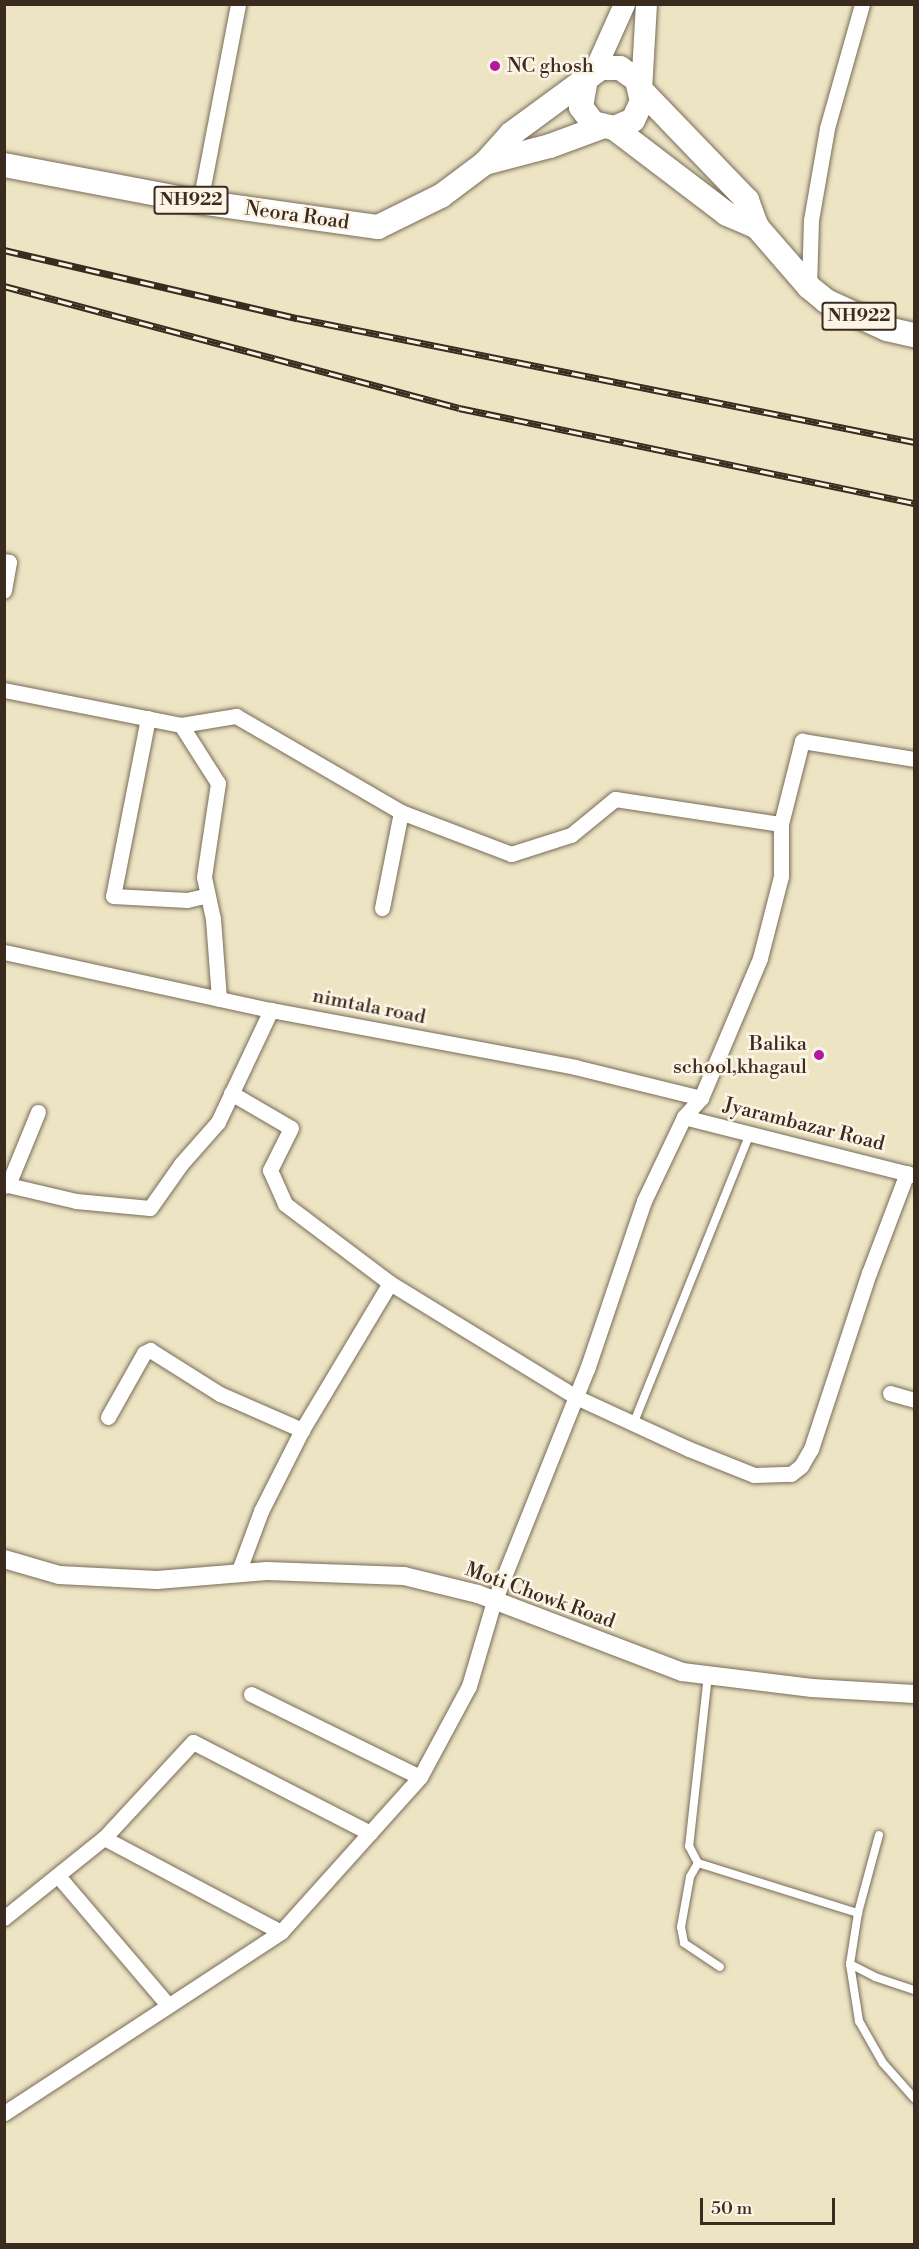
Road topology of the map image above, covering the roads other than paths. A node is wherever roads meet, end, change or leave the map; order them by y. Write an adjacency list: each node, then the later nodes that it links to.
1 (238, 4): 10 (street)
2 (624, 4): 5 (main road)
3 (646, 4): 6 (main road)
4 (862, 4): 12 (street)
5 (589, 76): 6 (main road); 7 (main road); 8 (main road)
6 (641, 90): 7 (main road); 11 (main road)
7 (607, 128): 8 (main road); 11 (main road)
8 (485, 163): 10 (main road, Neora Road / NH922)
9 (4, 165): 10 (main road, Neora Road / NH922)
10 (200, 202)
11 (757, 227): 12 (main road)
12 (808, 287): 13 (main road, NH922)
13 (915, 336)
14 (4, 561): 15 (street)
15 (4, 591)
16 (4, 690): 17 (street)
17 (148, 718): 18 (street); 22 (street)
18 (181, 725): 20 (street); 22 (street)
19 (915, 759): 21 (street)
20 (401, 812): 21 (street); 23 (street)
21 (782, 824): 28 (street)
22 (206, 896): 25 (street)
23 (382, 908)
24 (4, 952): 25 (street, nimtala road)
25 (219, 999): 26 (street, nimtala road)
26 (271, 1010): 27 (street); 28 (street, nimtala road)
27 (231, 1093): 33 (street); 34 (street)
28 (700, 1098): 30 (street)
29 (38, 1112): 33 (street)
30 (684, 1117): 31 (street, Jyarambazar Road); 36 (street)
31 (750, 1133): 32 (street, Jyarambazar Road); 39 (lane)
32 (911, 1174): 39 (street)
33 (6, 1186)
34 (390, 1283): 36 (street); 40 (street)
35 (890, 1393): 37 (street)
36 (576, 1397): 39 (street); 43 (street)
37 (915, 1401)
38 (108, 1416): 40 (street)
39 (634, 1422)
40 (302, 1430): 42 (street)
41 (4, 1559): 42 (street, Moti Chowk Road)
42 (238, 1573): 43 (street, Moti Chowk Road)
43 (494, 1601): 44 (street, Moti Chowk Road); 47 (street)
44 (708, 1675): 46 (street, Moti Chowk Road); 51 (lane)
45 (251, 1694): 47 (street)
46 (915, 1694)
47 (420, 1777): 48 (street)
48 (370, 1833): 50 (street); 55 (street)
49 (879, 1835): 53 (lane)
50 (104, 1838): 52 (street); 55 (street)
51 (698, 1863): 53 (lane); 57 (lane)
52 (59, 1877): 54 (street); 59 (street)
53 (858, 1913): 56 (lane)
54 (4, 1918)
55 (281, 1932): 59 (street)
56 (850, 1964): 58 (lane); 60 (lane)
57 (720, 1967)
58 (915, 1990)
59 (168, 2006): 61 (street)
60 (915, 2098)
61 (4, 2113)

